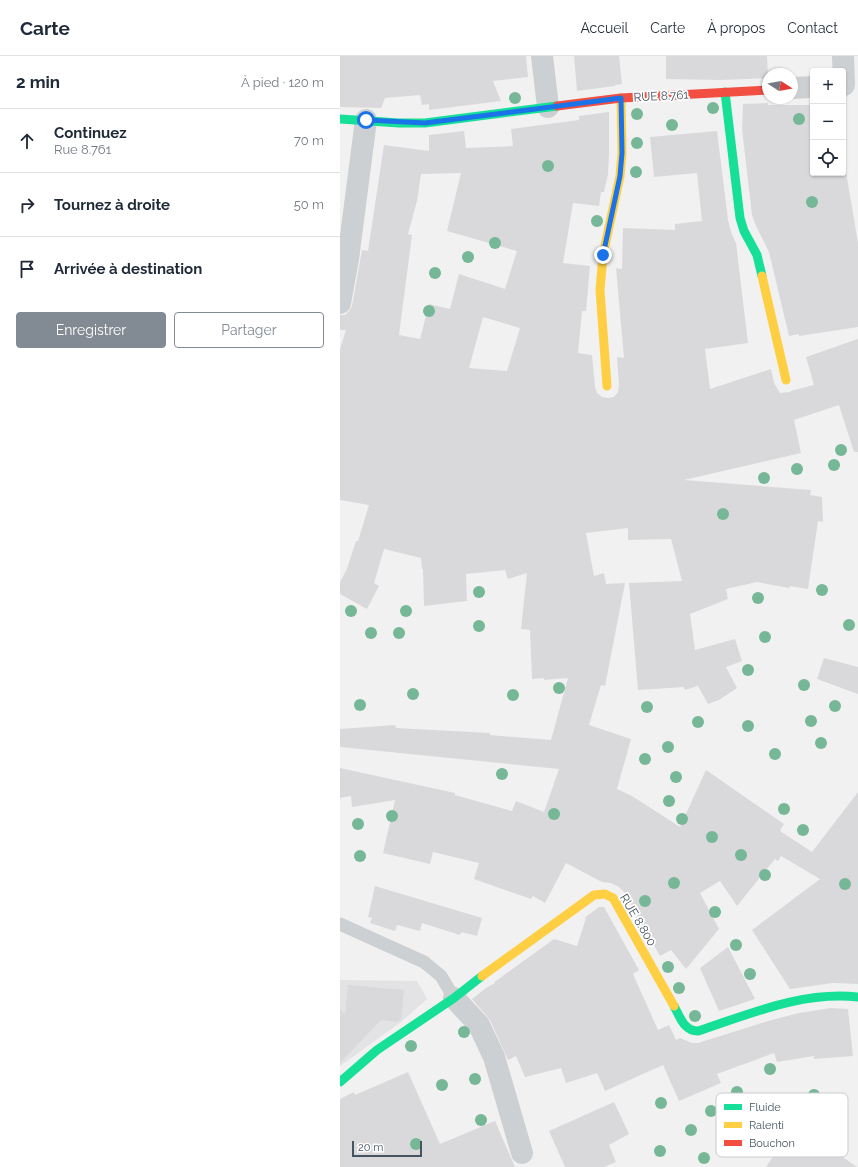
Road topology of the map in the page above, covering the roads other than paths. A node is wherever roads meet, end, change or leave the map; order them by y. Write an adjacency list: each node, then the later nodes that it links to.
1 (542, 56): 9 (street)
2 (843, 56): 3 (street)
3 (848, 85)
4 (810, 87): 5 (street)
5 (798, 88)
6 (762, 90): 7 (street, RUE 8.761)
7 (725, 92): 8 (street, RUE 8.761); 13 (street)
8 (621, 98): 9 (street, RUE 8.761); 14 (street)
9 (548, 107): 11 (street, RUE 8.761)
10 (340, 119): 11 (street, RUE 8.761)
11 (366, 120): 12 (street)
12 (340, 303)
13 (786, 380)
14 (607, 386)
15 (340, 924): 17 (lane)
16 (858, 997): 17 (street, RUE 8.800)
17 (454, 998): 18 (street, RUE 8.800); 19 (street)
18 (340, 1082)
19 (522, 1153)

